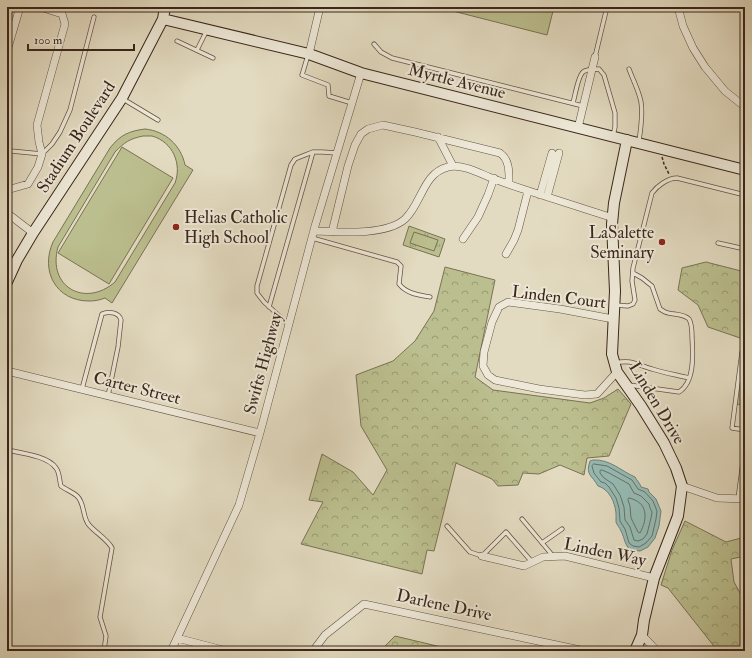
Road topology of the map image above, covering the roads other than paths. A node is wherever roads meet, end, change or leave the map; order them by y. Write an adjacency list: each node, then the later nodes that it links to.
1 (20, 7): 13 (street)
2 (40, 7): 35 (street)
3 (165, 7): 8 (street, Stadium Boulevard)
4 (320, 7): 14 (street)
5 (607, 7): 15 (lane)
6 (678, 7): 24 (street)
7 (94, 17): 35 (lane)
8 (163, 18): 9 (street, Myrtle Avenue); 20 (street, Stadium Boulevard)
9 (207, 29): 12 (lane); 14 (street, Myrtle Avenue)
10 (177, 41): 12 (lane)
11 (374, 44): 22 (lane)
12 (197, 50): 16 (lane)
13 (7, 51)
14 (308, 54): 19 (street, Myrtle Avenue); 21 (lane)
15 (595, 57): 18 (street)
16 (213, 58)
17 (629, 69): 30 (lane)
18 (592, 70): 22 (lane); 23 (street); 27 (lane)
19 (361, 73): 21 (street, Swifts Highway); 26 (street, Myrtle Avenue)
20 (122, 98): 25 (lane); 47 (street, Stadium Boulevard)
21 (352, 103): 33 (street, Swifts Highway)
22 (573, 103): 23 (lane)
23 (583, 106): 26 (street)
24 (745, 108)
25 (158, 120)
26 (578, 128): 27 (street, Myrtle Avenue)
27 (613, 137): 29 (street, Myrtle Avenue)
28 (438, 138): 36 (street); 39 (street); 46 (street)
29 (627, 140): 30 (street, Myrtle Avenue); 45 (street, Linden Drive)
30 (638, 143): 37 (street, Myrtle Avenue)
31 (7, 149): 35 (lane)
32 (313, 152): 33 (lane); 57 (lane); 57 (lane)
33 (337, 153): 48 (street, Swifts Highway)
34 (555, 153): 43 (street)
35 (42, 154): 40 (street)
36 (453, 166): 38 (street); 46 (street)
37 (745, 170)
38 (494, 178): 39 (street); 49 (street)
39 (508, 184): 41 (street)
40 (7, 190)
41 (528, 191): 43 (street); 52 (street)
42 (745, 195): 53 (lane)
43 (544, 196): 45 (street)
44 (7, 213): 47 (street)
45 (613, 218): 56 (street, Linden Drive)
46 (332, 232): 48 (street)
47 (33, 233): 54 (street, Stadium Boulevard)
48 (313, 234): 55 (lane); 59 (street, Swifts Highway)
49 (462, 239)
50 (718, 243): 51 (lane)
51 (745, 249)
52 (506, 254)
53 (633, 273): 56 (lane); 63 (lane)
54 (7, 282)
55 (430, 297)
56 (614, 305): 58 (street, Linden Drive)
57 (269, 307): 59 (lane)
58 (613, 319): 61 (street, Linden Drive); 61 (street, Linden Court)
59 (289, 324): 68 (street, Swifts Highway)
60 (745, 350): 67 (lane)
61 (616, 368): 63 (lane); 64 (street, Linden Drive)
62 (7, 371): 65 (street, Carter Street)
63 (689, 378): 64 (lane)
64 (626, 385): 71 (street, Linden Drive)
65 (82, 389): 66 (street, Carter Street); 66 (lane)
66 (108, 396): 68 (street, Carter Street)
67 (745, 430)
68 (260, 433): 82 (street, Swifts Highway)
69 (745, 446): 72 (lane)
70 (7, 450): 83 (lane)
71 (682, 486): 72 (street); 80 (street, Linden Drive)
72 (742, 499)
73 (522, 519): 76 (lane)
74 (447, 526): 77 (lane)
75 (562, 528): 76 (lane)
76 (542, 543): 78 (lane)
77 (482, 556): 79 (street, Linden Way); 79 (lane)
78 (554, 556): 79 (street, Linden Way); 80 (street, Linden Way)
79 (532, 562)
80 (654, 578): 81 (street, Linden Drive)
81 (642, 635): 88 (street, Linden Drive); 89 (street)
82 (177, 638): 84 (street, Swifts Highway); 85 (street)
83 (104, 651)
84 (170, 651)
85 (227, 651)
86 (313, 651): 87 (street, Darlene Drive)
87 (585, 651)
88 (635, 651)
89 (657, 651)

